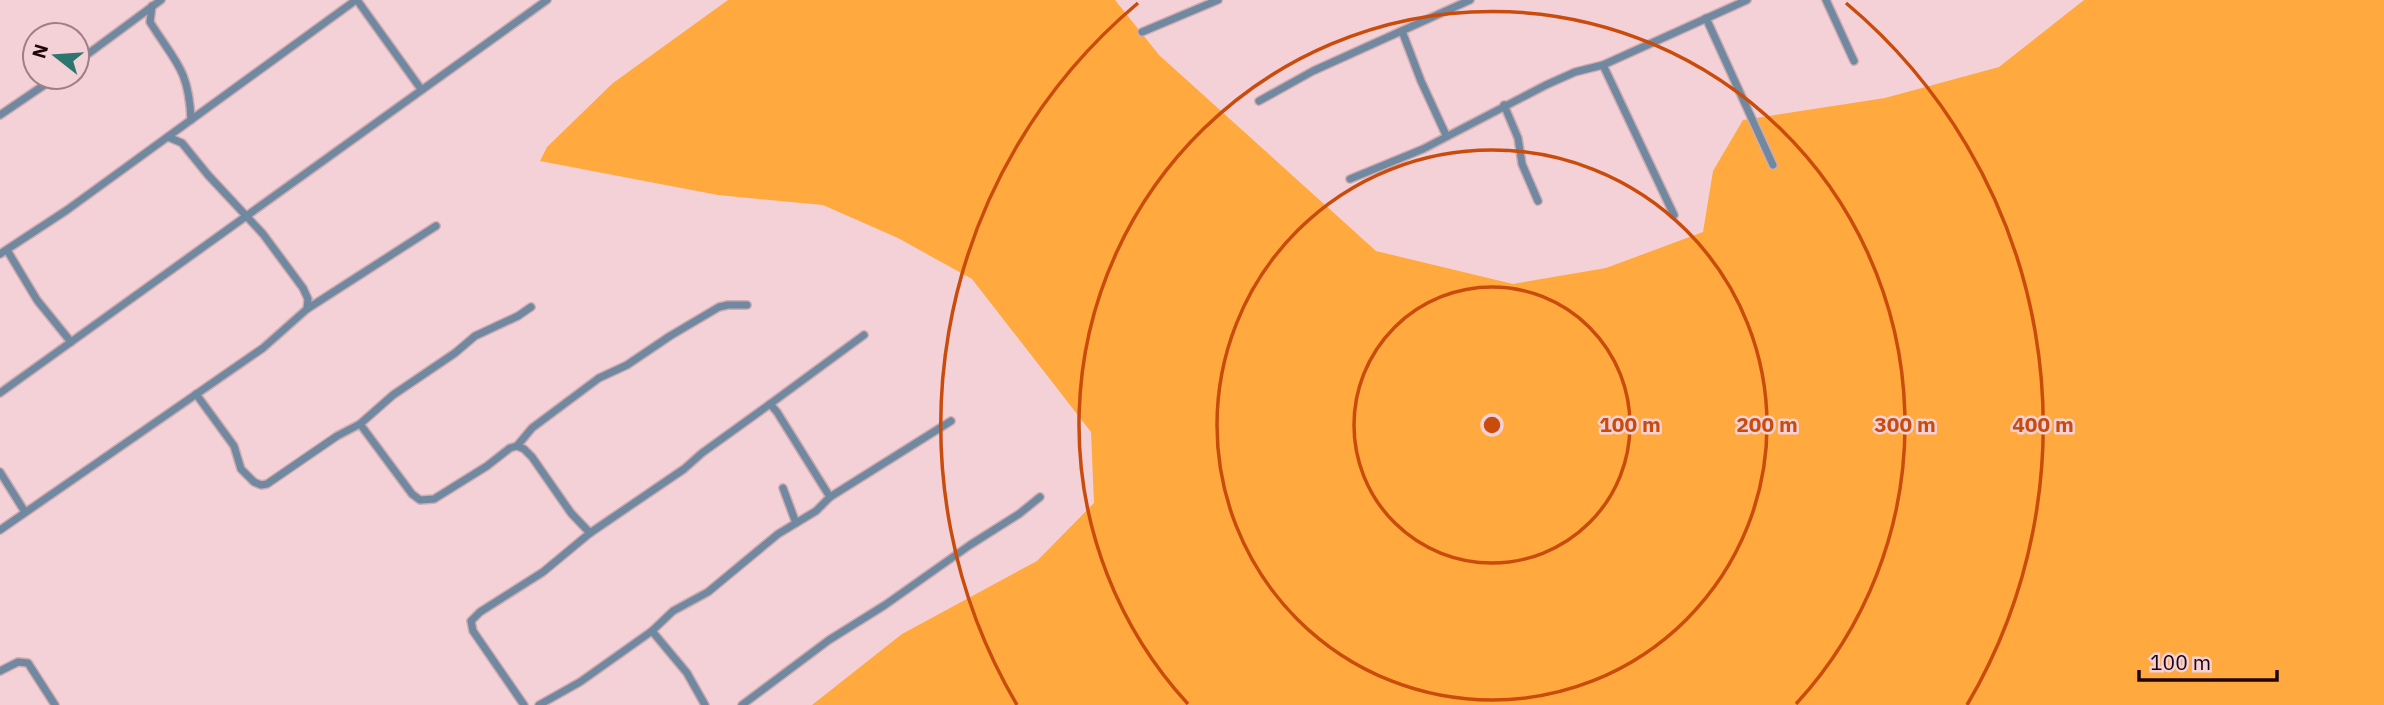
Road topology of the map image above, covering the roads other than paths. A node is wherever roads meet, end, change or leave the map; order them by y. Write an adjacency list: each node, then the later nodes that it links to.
1 (161, 0): 8 (street)
2 (357, 0): 17 (street); 22 (street)
3 (547, 0): 17 (street)
4 (1218, 0): 13 (street)
5 (1470, 0): 12 (street)
6 (1747, 0): 10 (street)
7 (1826, 0): 15 (street)
8 (152, 6): 9 (street); 11 (street)
9 (137, 18): 11 (street); 14 (street)
10 (1706, 18): 16 (street); 25 (street)
11 (150, 22): 22 (street)
12 (1402, 31): 19 (street); 23 (street)
13 (1142, 32)
14 (91, 52)
15 (1854, 61)
16 (1603, 65): 20 (street); 28 (street)
17 (421, 89): 29 (street)
18 (35, 91): 21 (street)
19 (1259, 100)
20 (1504, 105): 23 (street); 27 (street)
21 (0, 115)
22 (191, 120): 24 (street)
23 (1446, 135): 26 (street)
24 (168, 137): 29 (street); 31 (street)
25 (1773, 165)
26 (1350, 179)
27 (1538, 201)
28 (1674, 215)
29 (247, 216): 34 (street); 36 (street)
30 (436, 226): 34 (street)
31 (3, 252): 36 (street)
32 (747, 305): 42 (street)
33 (531, 307): 41 (street)
34 (307, 309): 38 (street)
35 (864, 335): 39 (street)
36 (71, 342): 37 (street)
37 (0, 393)
38 (196, 394): 41 (street); 47 (street)
39 (770, 404): 45 (street); 50 (street)
40 (951, 421): 45 (street)
41 (360, 424): 42 (street)
42 (517, 446): 50 (street)
43 (0, 472): 47 (street)
44 (783, 488): 48 (street)
45 (830, 497): 48 (street)
46 (1040, 497): 57 (street)
47 (25, 512): 49 (street)
48 (796, 523): 51 (street)
49 (0, 530)
50 (590, 533): 54 (street)
51 (652, 631): 55 (street); 56 (street)
52 (0, 671): 53 (street)
53 (55, 705)
54 (524, 705)
55 (539, 705)
56 (705, 705)
57 (742, 705)

